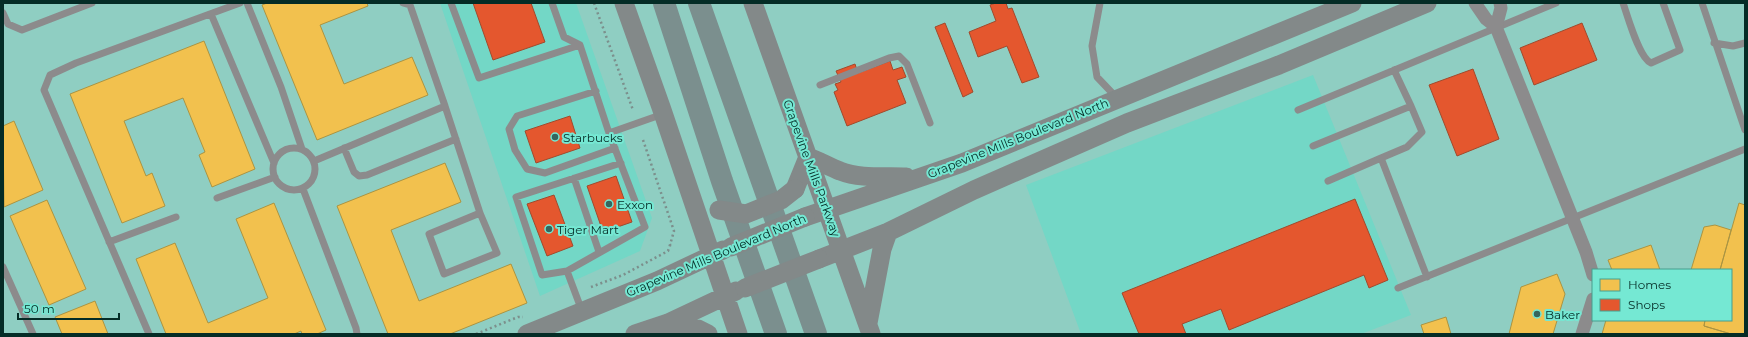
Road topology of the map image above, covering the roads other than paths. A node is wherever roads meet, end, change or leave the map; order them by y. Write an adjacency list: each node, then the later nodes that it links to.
1 (92, 3): 20 (lane)
2 (240, 3): 21 (lane)
3 (248, 3): 42 (lane)
4 (403, 3): 30 (lane)
5 (451, 3): 25 (lane)
6 (552, 3): 25 (lane)
7 (624, 3): 33 (main road)
8 (664, 3): 82 (highway)
9 (699, 3): 83 (highway)
10 (753, 3): 44 (main road, Grapevine Mills Parkway)
11 (1100, 3): 29 (lane)
12 (1352, 3): 29 (main road, Grapevine Mills Boulevard North)
13 (1428, 3): 35 (main road)
14 (1475, 3): 22 (street)
15 (1500, 3): 22 (street)
16 (1556, 3): 22 (lane)
17 (1623, 3): 18 (lane)
18 (1663, 3)
19 (1702, 3): 24 (lane)
20 (3, 13)
21 (211, 14): 47 (lane); 61 (lane)
22 (1496, 27): 26 (lane); 59 (street)
23 (1745, 42): 24 (lane)
24 (1714, 43): 36 (lane)
25 (580, 45): 28 (lane)
26 (1394, 70): 31 (lane); 32 (lane)
27 (820, 86): 34 (lane)
28 (596, 91): 37 (lane); 41 (lane)
29 (1117, 99): 35 (main road); 50 (main road, Grapevine Mills Boulevard North)
30 (445, 106): 38 (lane); 40 (lane)
31 (1411, 106): 39 (lane); 45 (lane)
32 (1298, 110)
33 (664, 113): 37 (lane); 54 (main road)
34 (930, 123)
35 (1127, 123): 60 (main road)
36 (1745, 130)
37 (609, 133): 41 (lane)
38 (456, 139): 40 (lane); 57 (lane)
39 (1313, 146)
40 (344, 148): 46 (lane)
41 (615, 148): 48 (lane)
42 (302, 149): 46 (lane); 47 (lane)
43 (1745, 149): 59 (lane)
44 (808, 157): 50 (main road); 54 (main road, bridge); 56 (main road, Grapevine Mills Parkway)
45 (1381, 158): 52 (lane); 68 (lane)
46 (314, 161): 53 (lane)
47 (274, 163): 49 (lane)
48 (621, 163): 51 (lane); 63 (lane)
49 (274, 176): 53 (lane); 55 (lane)
50 (920, 177): 56 (main road, Grapevine Mills Boulevard North)
51 (574, 178): 63 (lane); 66 (lane)
52 (1328, 181)
53 (303, 189): 78 (lane)
54 (690, 189): 64 (main road)
55 (218, 198)
56 (825, 209): 62 (main road, Grapevine Mills Parkway); 64 (main road, Grapevine Mills Boulevard North, bridge)
57 (480, 213): 57 (lane)
58 (176, 217): 61 (lane)
59 (1572, 218): 67 (street); 68 (lane)
60 (888, 232): 62 (main road); 75 (main road)
61 (109, 242): 77 (lane)
62 (841, 251): 70 (main road, bridge); 75 (main road, Grapevine Mills Parkway)
63 (599, 252): 66 (lane)
64 (711, 255): 70 (main road); 72 (main road, Grapevine Mills Boulevard North)
65 (3, 268): 76 (lane)
66 (567, 271): 72 (lane)
67 (1592, 272)
68 (1427, 277): 69 (lane)
69 (1398, 288)
70 (725, 296): 73 (main road); 81 (main road)
71 (1592, 302): 84 (street)
72 (582, 311): 74 (main road, Grapevine Mills Boulevard North)
73 (668, 323): 79 (main road); 80 (main road)
74 (526, 325)
75 (869, 329)
76 (33, 334)
77 (149, 334)
78 (357, 334)
79 (635, 334)
80 (708, 334)
81 (738, 334)
82 (776, 334)
83 (816, 334)
84 (1582, 334)

